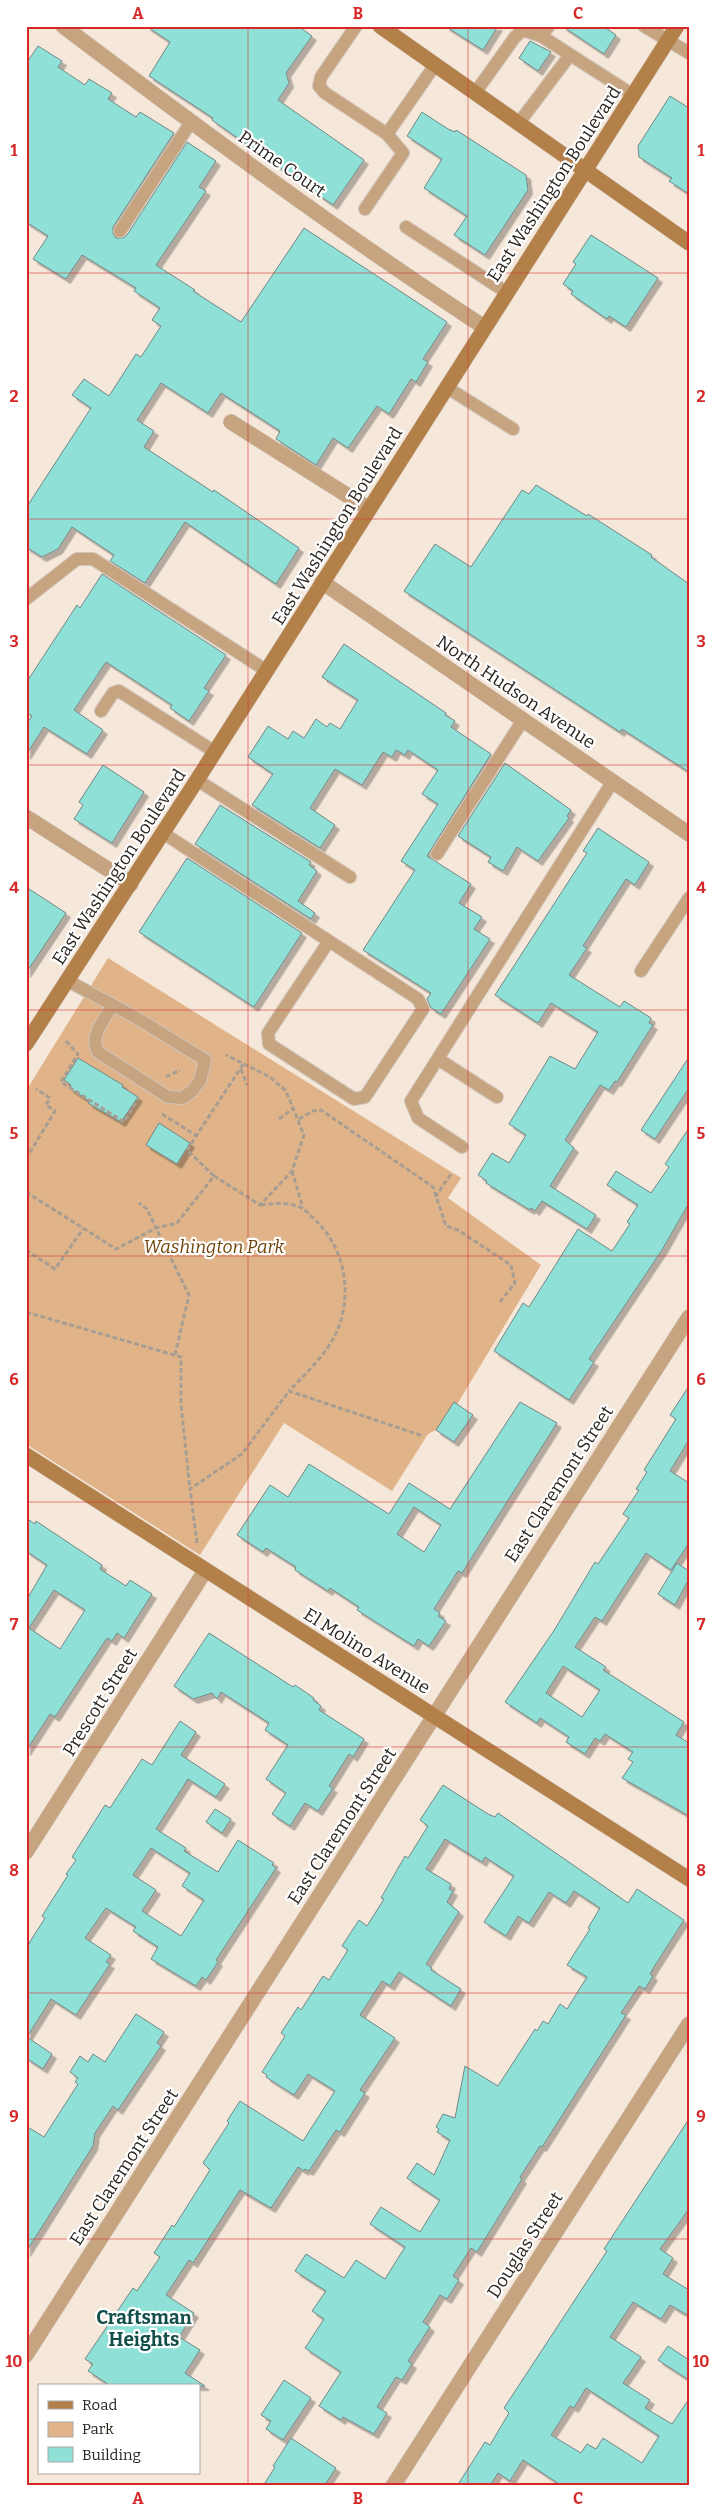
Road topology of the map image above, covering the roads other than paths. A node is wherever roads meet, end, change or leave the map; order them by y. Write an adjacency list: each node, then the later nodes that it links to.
1 (63, 26): 13 (street, Prime Court)
2 (356, 26): 15 (lane)
3 (380, 26): 10 (main road)
4 (644, 26): 7 (lane)
5 (677, 26): 7 (main road, East Washington Boulevard)
6 (545, 31): 9 (lane); 11 (lane)
7 (668, 40): 8 (lane); 12 (main road, East Washington Boulevard)
8 (689, 53)
9 (570, 55): 12 (lane); 14 (lane)
10 (435, 65): 11 (main road); 15 (lane)
11 (475, 93): 14 (main road)
12 (633, 95): 16 (main road, East Washington Boulevard)
13 (191, 122): 19 (lane); 22 (street, Prime Court)
14 (518, 124): 16 (main road)
15 (386, 134): 17 (lane)
16 (584, 169): 20 (main road); 21 (main road, East Washington Boulevard)
17 (365, 209)
18 (406, 227): 21 (lane)
19 (120, 231)
20 (689, 243)
21 (506, 292): 22 (main road, East Washington Boulevard)
22 (484, 327): 23 (main road, East Washington Boulevard)
23 (446, 387): 25 (lane); 26 (main road, East Washington Boulevard)
24 (231, 422): 26 (street)
25 (513, 429)
26 (370, 509): 27 (main road, East Washington Boulevard)
27 (322, 582): 29 (main road, East Washington Boulevard); 31 (street, North Hudson Avenue)
28 (26, 600): 29 (lane)
29 (267, 671): 32 (main road, East Washington Boulevard)
30 (101, 711): 32 (lane)
31 (523, 720): 34 (street, North Hudson Avenue); 38 (lane)
32 (215, 752): 33 (main road, East Washington Boulevard)
33 (198, 780): 36 (main road, East Washington Boulevard); 39 (lane)
34 (613, 781): 37 (street, North Hudson Avenue); 47 (lane)
35 (26, 817): 40 (street)
36 (164, 833): 40 (main road, East Washington Boulevard); 42 (lane)
37 (689, 834)
38 (437, 854)
39 (350, 877)
40 (131, 884): 44 (main road, East Washington Boulevard)
41 (689, 898): 43 (lane)
42 (329, 941): 42 (lane)
43 (641, 971)
44 (68, 981): 45 (lane); 46 (main road, East Washington Boulevard)
45 (113, 1005): 45 (lane)
46 (26, 1044)
47 (438, 1059): 48 (lane); 49 (lane)
48 (497, 1097)
49 (462, 1147)
50 (689, 1317): 53 (street, East Claremont Street)
51 (26, 1455): 52 (main road, El Molino Avenue)
52 (205, 1571): 53 (main road, El Molino Avenue); 54 (street, Prescott Street)
53 (434, 1716): 55 (main road, El Molino Avenue); 57 (street, East Claremont Street)
54 (26, 1852)
55 (689, 1879)
56 (689, 2024): 58 (street, Douglas Street)
57 (26, 2355)
58 (393, 2486)

